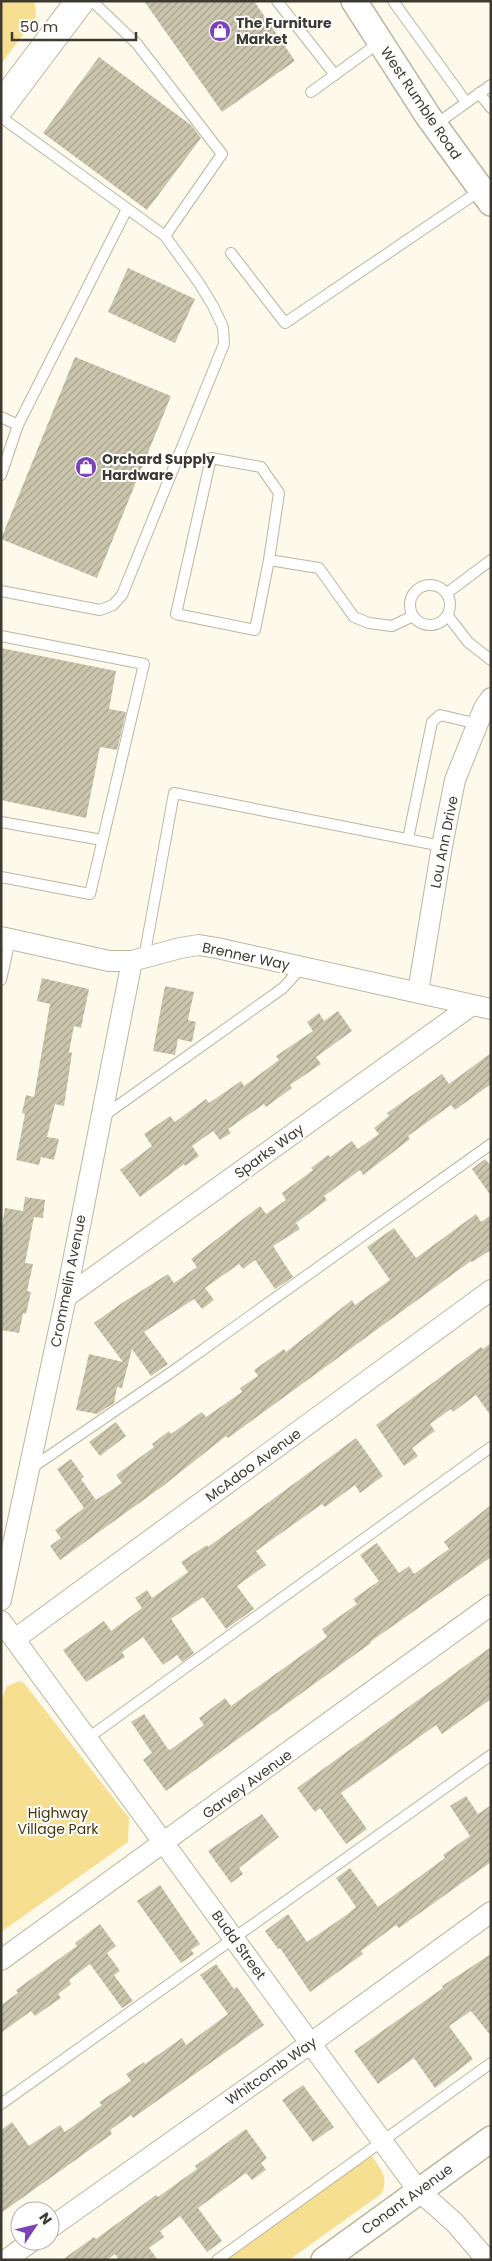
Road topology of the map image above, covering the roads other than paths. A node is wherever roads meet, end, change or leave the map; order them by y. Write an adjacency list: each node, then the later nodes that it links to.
1 (80, 1): 12 (main road)
2 (92, 1): 18 (lane)
3 (277, 1): 7 (lane)
4 (354, 1): 6 (street, West Rumble Road)
5 (393, 1): 11 (lane)
6 (380, 42): 7 (lane); 15 (street, West Rumble Road)
7 (335, 75): 9 (lane)
8 (491, 84): 10 (lane)
9 (311, 92)
10 (479, 93): 11 (lane); 13 (lane)
11 (466, 102): 15 (lane)
12 (1, 106)
13 (491, 108)
14 (1, 117): 17 (lane)
15 (434, 125): 16 (street, West Rumble Road)
16 (486, 196): 19 (lane)
17 (127, 208): 18 (lane); 21 (lane)
18 (165, 236): 25 (lane)
19 (231, 253)
20 (1, 417): 21 (lane)
21 (18, 425): 22 (lane)
22 (1, 475)
23 (269, 560): 23 (lane); 27 (lane)
24 (491, 560): 26 (lane)
25 (1, 591)
26 (447, 593): 27 (lane); 28 (lane)
27 (413, 616): 28 (lane)
28 (448, 616): 30 (lane)
29 (1, 636): 35 (lane)
30 (491, 660)
31 (491, 698): 32 (street, Lou Ann Drive)
32 (478, 724): 34 (lane); 36 (street, Lou Ann Drive)
33 (1, 822): 35 (lane)
34 (408, 839): 36 (lane); 39 (lane)
35 (102, 840): 37 (lane)
36 (442, 846): 42 (street, Lou Ann Drive)
37 (1, 877)
38 (6, 938): 39 (street, Brenner Way); 41 (lane)
39 (138, 959): 40 (street, Brenner Way); 44 (street, Crommelin Avenue)
40 (301, 968): 42 (street, Brenner Way); 44 (lane)
41 (1, 980)
42 (418, 992): 43 (street, Brenner Way)
43 (481, 1007): 47 (street, Sparks Way)
44 (100, 1118): 47 (street, Crommelin Avenue)
45 (491, 1144): 49 (lane)
46 (491, 1290): 53 (street, McAdoo Avenue)
47 (66, 1297): 49 (street, Crommelin Avenue)
48 (491, 1447): 54 (lane)
49 (28, 1470): 50 (street, Crommelin Avenue)
50 (1, 1600)
51 (491, 1605): 56 (street, Garvey Avenue)
52 (1, 1621): 53 (street, Budd Street)
53 (15, 1639): 54 (street, Budd Street)
54 (88, 1738): 56 (street, Budd Street)
55 (491, 1755): 58 (lane)
56 (165, 1843): 58 (street, Budd Street); 59 (street, Garvey Avenue)
57 (491, 1912): 60 (street, Whitcomb Way)
58 (234, 1938): 60 (street, Budd Street); 62 (lane)
59 (1, 1960)
60 (311, 2043): 64 (street, Budd Street); 66 (street, Whitcomb Way)
61 (491, 2063): 64 (lane)
62 (1, 2104)
63 (491, 2139): 65 (street, Conant Avenue)
64 (382, 2141): 65 (street, Budd Street); 69 (lane)
65 (418, 2190): 70 (street, Conant Avenue); 71 (street, Budd Street)
66 (60, 2221)
67 (18, 2251): 68 (street)
68 (6, 2260)
69 (217, 2260)
70 (324, 2260)
71 (487, 2260)

